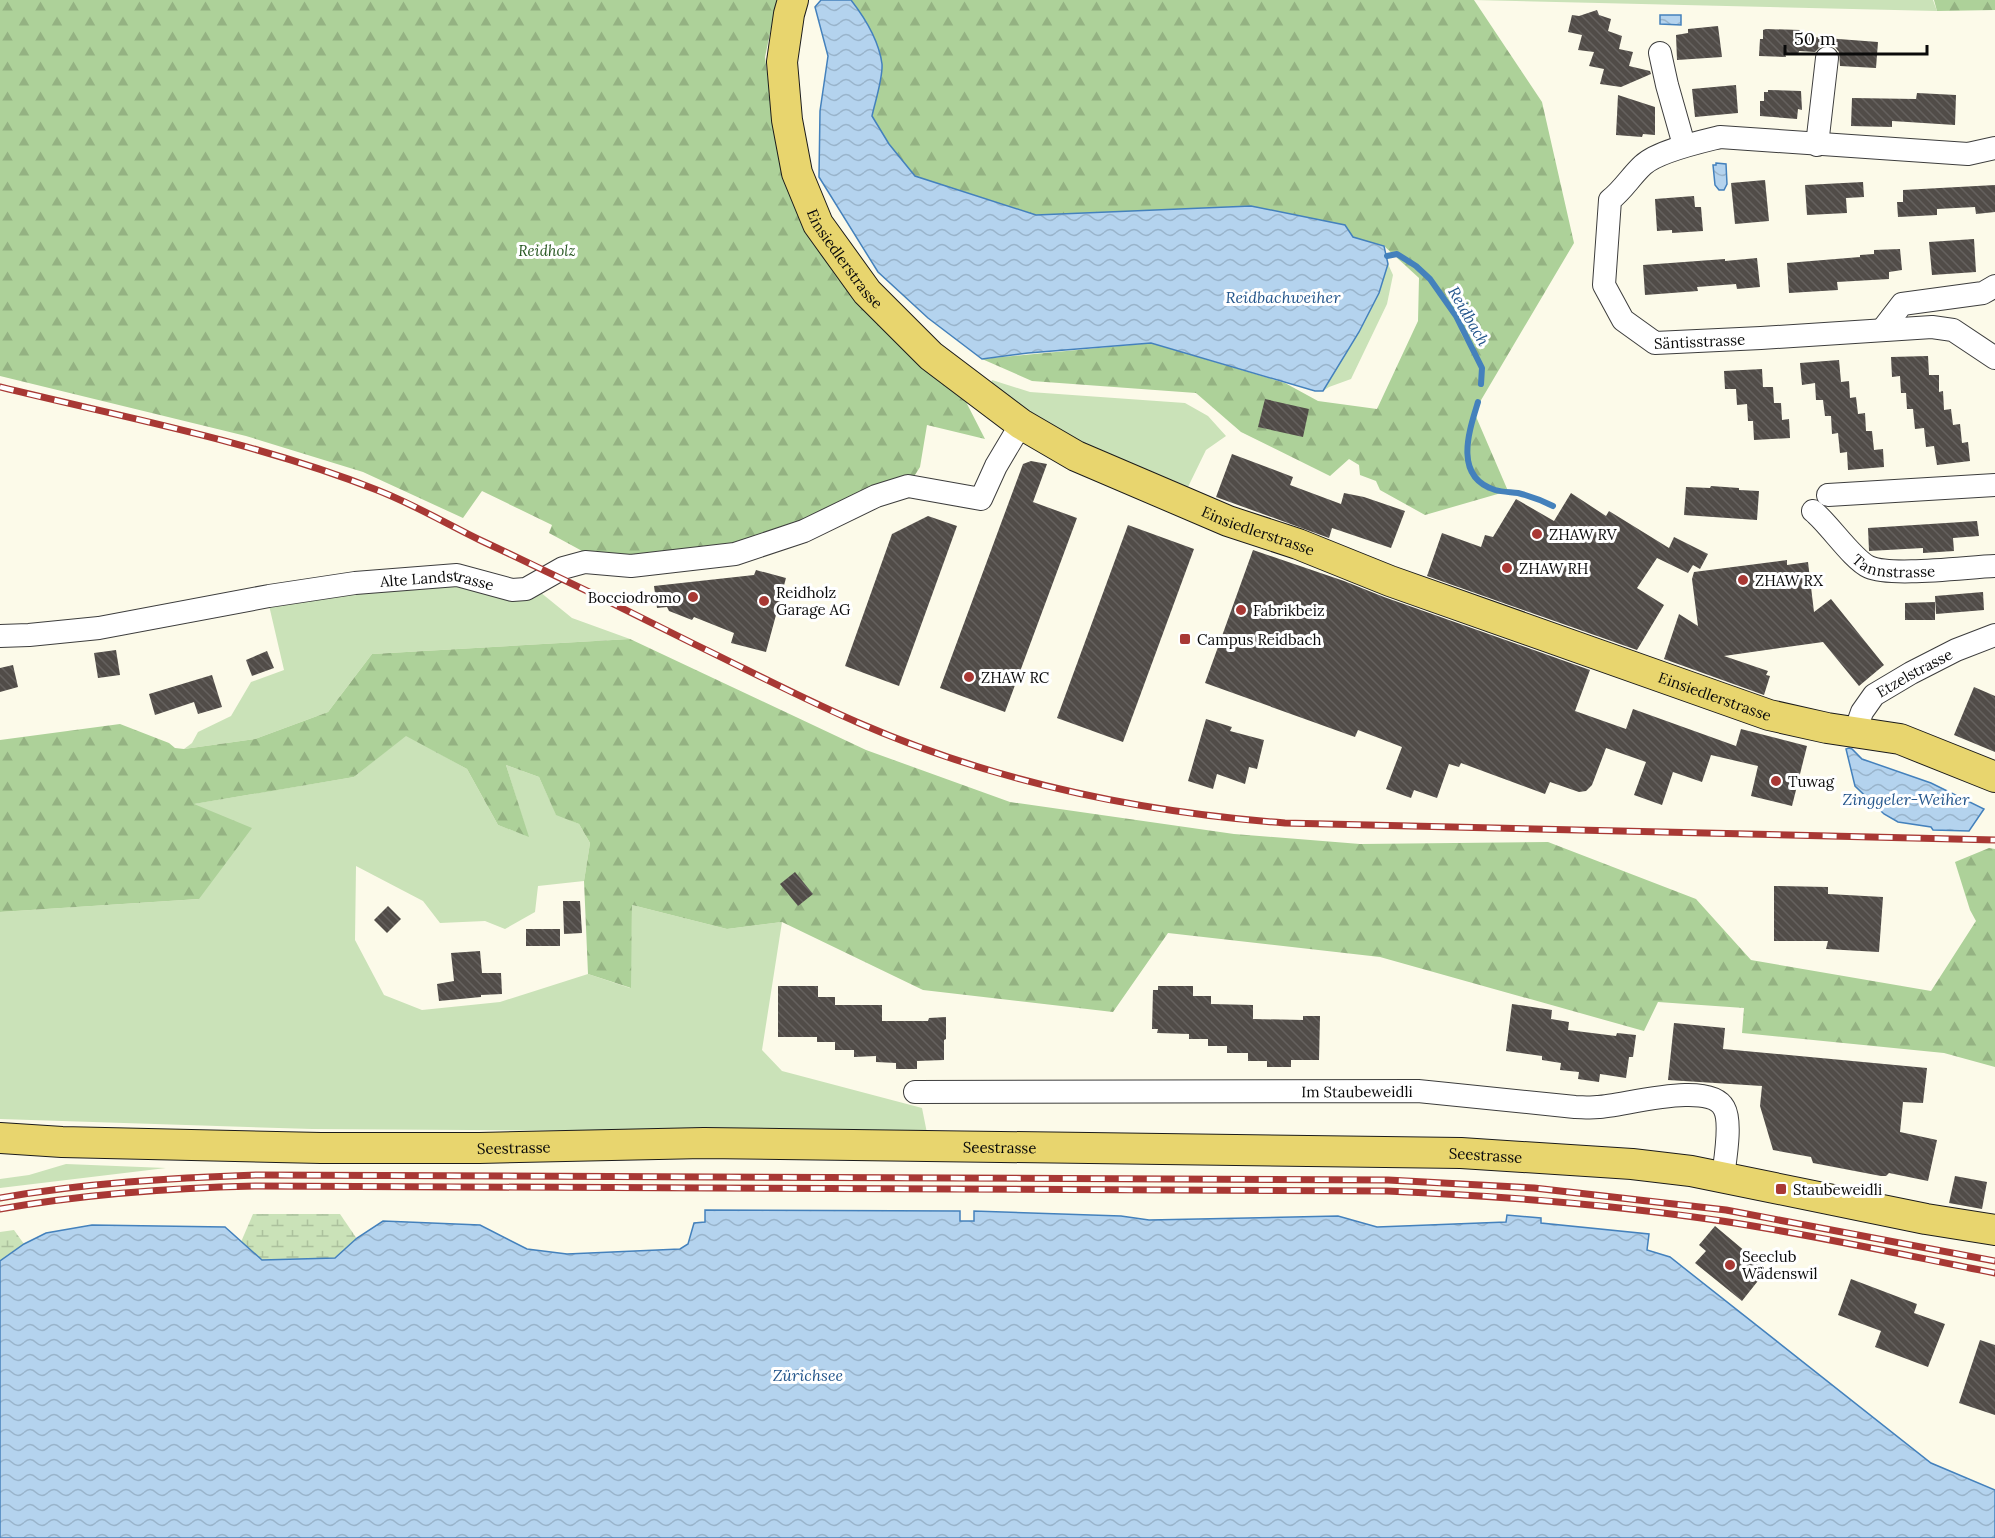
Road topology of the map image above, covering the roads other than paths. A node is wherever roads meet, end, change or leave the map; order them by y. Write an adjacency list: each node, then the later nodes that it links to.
1 (793, 0): 10 (main road, Einsiedlerstrasse)
2 (1660, 53): 4 (street)
3 (1827, 58): 5 (street)
4 (1684, 145): 5 (street, Säntisstrasse); 8 (street, Säntisstrasse)
5 (1817, 145): 6 (street, Säntisstrasse)
6 (1995, 148)
7 (1995, 286): 8 (street)
8 (1882, 330): 9 (street, Säntisstrasse)
9 (1995, 358)
10 (1021, 424): 14 (street, Alte Landstrasse); 15 (main road, Einsiedlerstrasse)
11 (1995, 485): 12 (street, Tannstrasse)
12 (1995, 566)
13 (1995, 635): 15 (street, Etzelstrasse)
14 (0, 636)
15 (1855, 732): 16 (main road, Einsiedlerstrasse)
16 (1995, 777)
17 (915, 1092): 19 (street, Im Staubeweidli)
18 (0, 1138): 19 (main road, Seestrasse)
19 (1723, 1177): 20 (main road, Seestrasse)
20 (1995, 1230)

